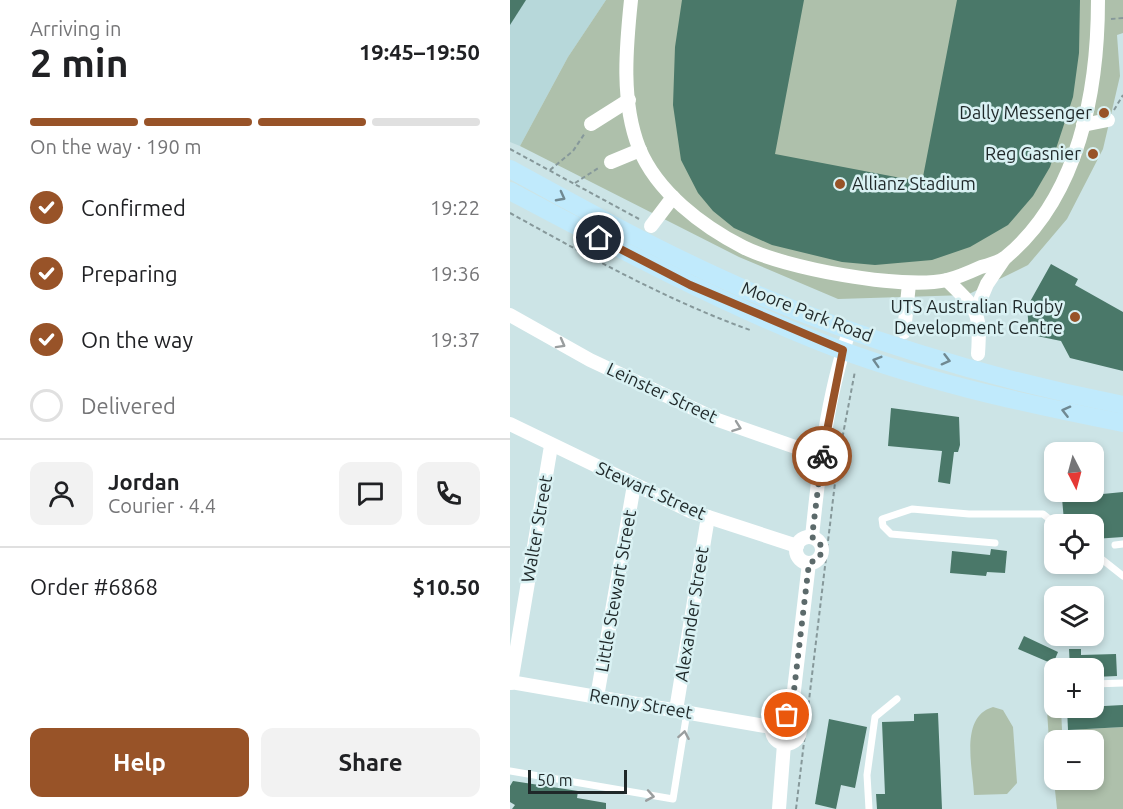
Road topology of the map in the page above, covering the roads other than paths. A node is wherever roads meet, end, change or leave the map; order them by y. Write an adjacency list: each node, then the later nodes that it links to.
1 (631, 0): 3 (street)
2 (1098, 0): 6 (street)
3 (629, 99): 5 (street); 7 (street)
4 (1108, 120): 6 (street)
5 (591, 123)
6 (1083, 125): 13 (street)
7 (640, 150): 8 (street); 11 (street)
8 (611, 162)
9 (510, 169): 18 (main road, Moore Park Road, one-way to 18)
10 (510, 191): 20 (main road, Moore Park Road)
11 (673, 197): 12 (street); 15 (street)
12 (651, 226)
13 (1004, 259): 14 (street); 16 (street)
14 (947, 280): 15 (street); 16 (street)
15 (909, 284): 19 (street)
16 (976, 310): 21 (street)
17 (510, 315): 26 (street, Leinster Street, one-way to 26)
18 (850, 329): 20 (street); 22 (main road, Moore Park Road, one-way to 22)
19 (904, 332)
20 (843, 350): 23 (main road, Moore Park Road, one-way to 20); 26 (street)
21 (978, 354)
22 (1123, 405)
23 (1123, 423)
24 (510, 424): 25 (street, Stewart Street)
25 (551, 446): 27 (street, Stewart Street); 36 (street, Walter Street)
26 (821, 456): 30 (street)
27 (634, 485): 29 (street, Stewart Street); 39 (street, Little Stewart Street)
28 (1044, 515): 31 (lane)
29 (708, 517): 32 (street, Stewart Street); 41 (street, Alexander Street)
30 (812, 537): 32 (street); 34 (street)
31 (995, 543)
32 (797, 546): 34 (street)
33 (1104, 561): 35 (lane)
34 (809, 563): 42 (street)
35 (1123, 576)
36 (510, 682): 39 (street, Renny Street)
37 (1123, 683): 38 (lane)
38 (1104, 684)
39 (597, 697): 41 (street, Renny Street)
40 (897, 699): 47 (lane)
41 (682, 711): 43 (street, Renny Street); 45 (lane, one-way to 41)
42 (791, 716): 43 (street); 44 (street)
43 (771, 727): 44 (street)
44 (784, 744): 46 (street)
45 (510, 771)
46 (779, 809)
47 (868, 809)

